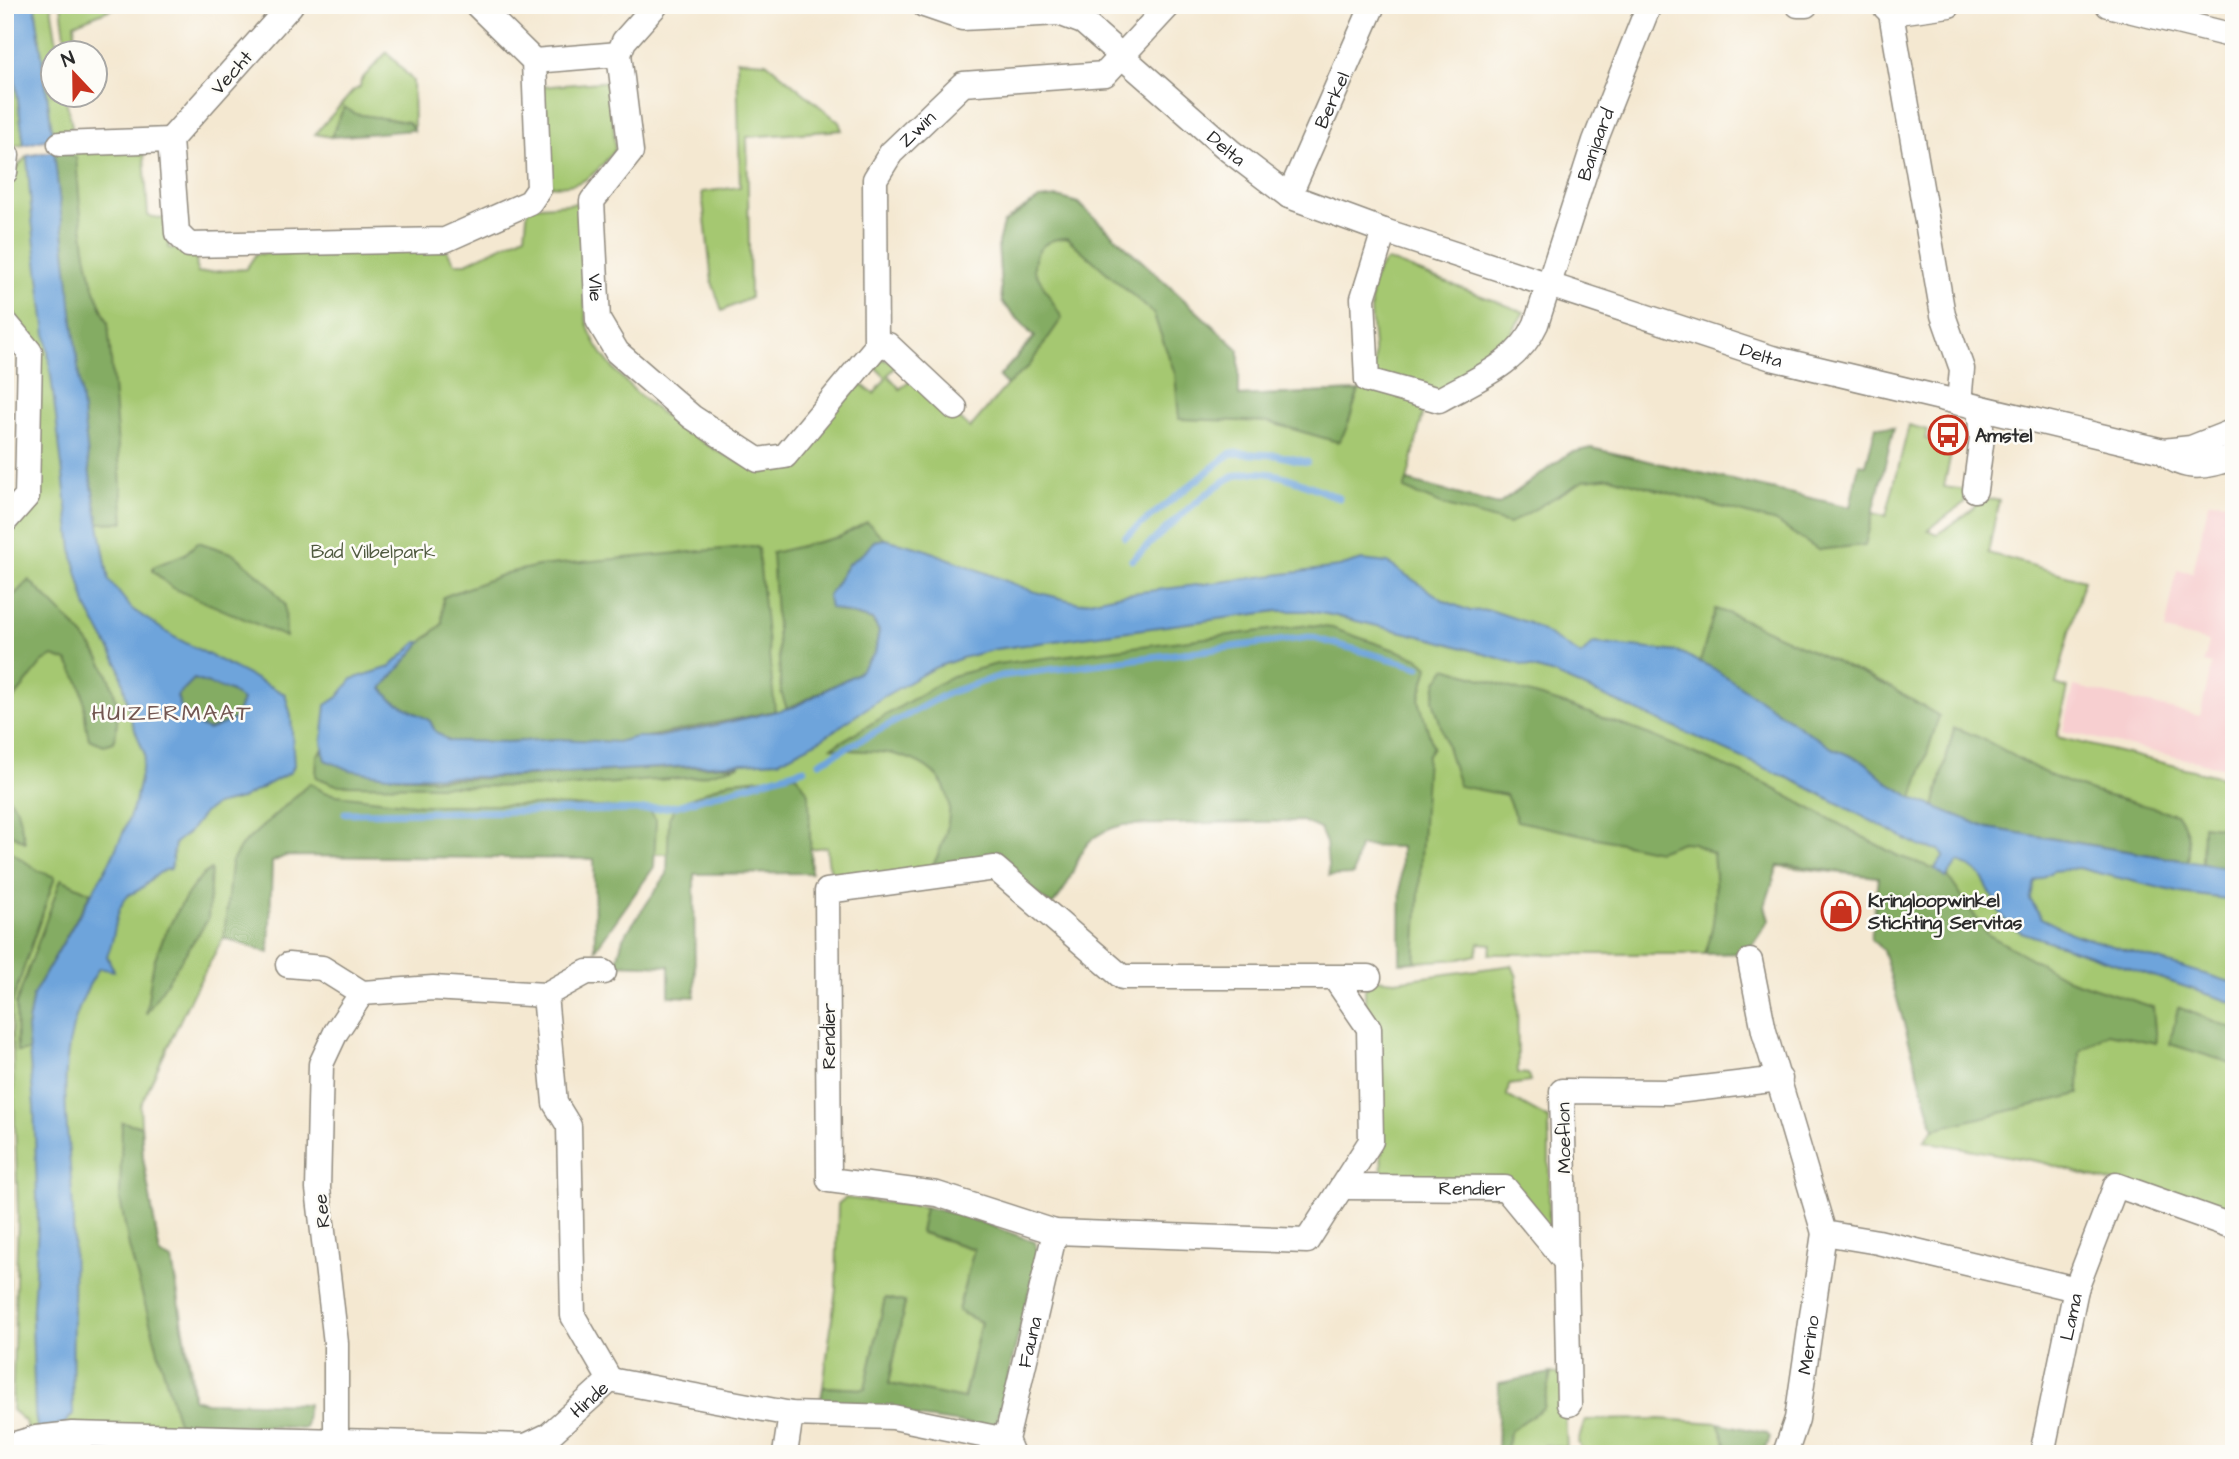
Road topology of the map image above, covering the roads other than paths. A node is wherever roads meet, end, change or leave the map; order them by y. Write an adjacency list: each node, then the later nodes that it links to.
1 (291, 5): 17 (street, Vecht)
2 (477, 5): 16 (street)
3 (656, 5): 14 (street)
4 (924, 5): 15 (street, Delta)
5 (1169, 5): 15 (street)
6 (1373, 5): 19 (street, Berkel)
7 (1649, 5): 21 (street, Banjaard)
8 (1798, 5): 9 (street)
9 (1806, 5)
10 (1949, 5): 12 (street)
11 (2108, 5): 13 (street)
12 (1887, 9): 24 (street)
13 (2234, 36)
14 (620, 54): 16 (street); 23 (street, Vlie)
15 (1123, 57): 19 (street, Delta); 23 (street, Zwin)
16 (534, 61): 17 (street)
17 (170, 140): 18 (street)
18 (60, 144)
19 (1289, 196): 20 (street, Delta)
20 (1384, 231): 21 (street, Delta); 21 (street)
21 (1548, 284): 24 (street, Delta)
22 (5, 322): 30 (street)
23 (876, 347): 25 (street)
24 (1969, 406): 27 (street, Delta); 29 (street)
25 (955, 408)
26 (2234, 432): 27 (street, Delta)
27 (2163, 452): 28 (street, Delta)
28 (2234, 457)
29 (1975, 490)
30 (5, 521)
31 (1750, 961): 38 (street)
32 (288, 965): 36 (street)
33 (604, 972): 37 (street)
34 (1334, 977): 35 (street, Rendier); 39 (street, Rendier); 41 (street, Rendier)
35 (1369, 977)
36 (362, 993): 37 (street); 48 (street, Ree)
37 (545, 995): 45 (street)
38 (1780, 1079): 42 (street); 43 (street, Moeflon)
39 (1342, 1187): 41 (street, Rendier); 43 (street, Rendier)
40 (2234, 1227): 44 (street, Lama)
41 (1055, 1232): 50 (street, Fauna)
42 (1824, 1233): 44 (street); 53 (street, Merino)
43 (1566, 1262): 46 (street, Moeflon)
44 (2076, 1289): 54 (street, Lama)
45 (610, 1380): 47 (street, Hinde); 51 (street, Hinde)
46 (1569, 1404)
47 (791, 1414): 50 (street, Hinde); 52 (street)
48 (336, 1440): 49 (street, Hinde); 51 (street, Hinde)
49 (5, 1447)
50 (1009, 1447)
51 (526, 1450)
52 (785, 1454)
53 (1785, 1454)
54 (2042, 1454)

